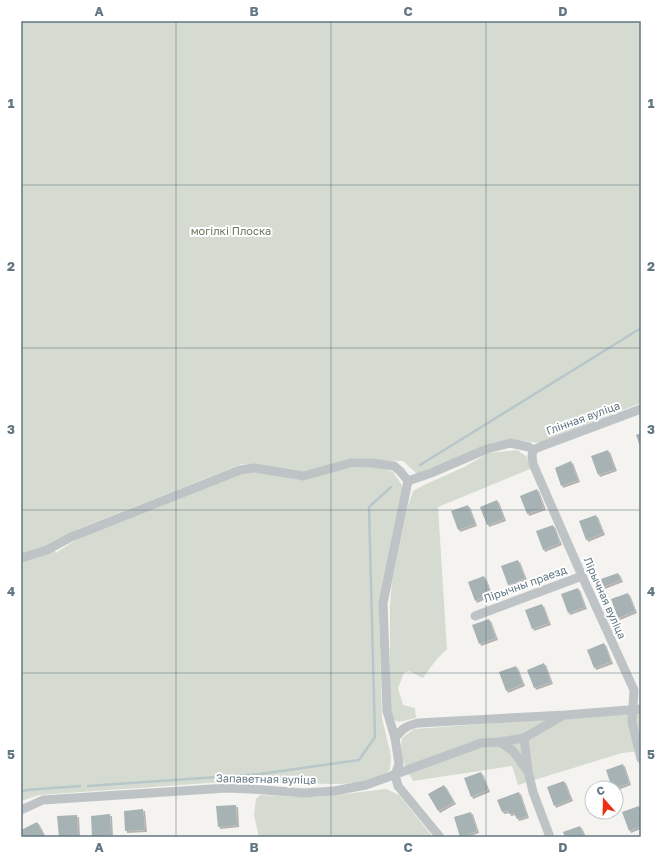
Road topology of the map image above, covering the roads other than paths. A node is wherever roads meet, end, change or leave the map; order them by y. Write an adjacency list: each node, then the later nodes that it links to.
1 (641, 409): 2 (street, Глінная вуліца)
2 (533, 450): 3 (street); 5 (street, Лірычная вуліца)
3 (408, 482): 4 (street); 9 (street)
4 (21, 558)
5 (582, 576): 6 (street, Лірычны праезд); 7 (street, Лірычная вуліца)
6 (475, 616)
7 (637, 709): 8 (street); 12 (street, Лірычная вуліца)
8 (565, 715): 9 (street); 10 (street)
9 (395, 738): 14 (street)
10 (524, 738): 11 (street); 13 (street)
11 (500, 742): 13 (street); 14 (street, Запаветная вуліца)
12 (641, 759)
13 (528, 771): 17 (street)
14 (395, 775): 15 (street, Запаветная вуліца); 16 (street)
15 (21, 810)
16 (440, 837)
17 (550, 837)

